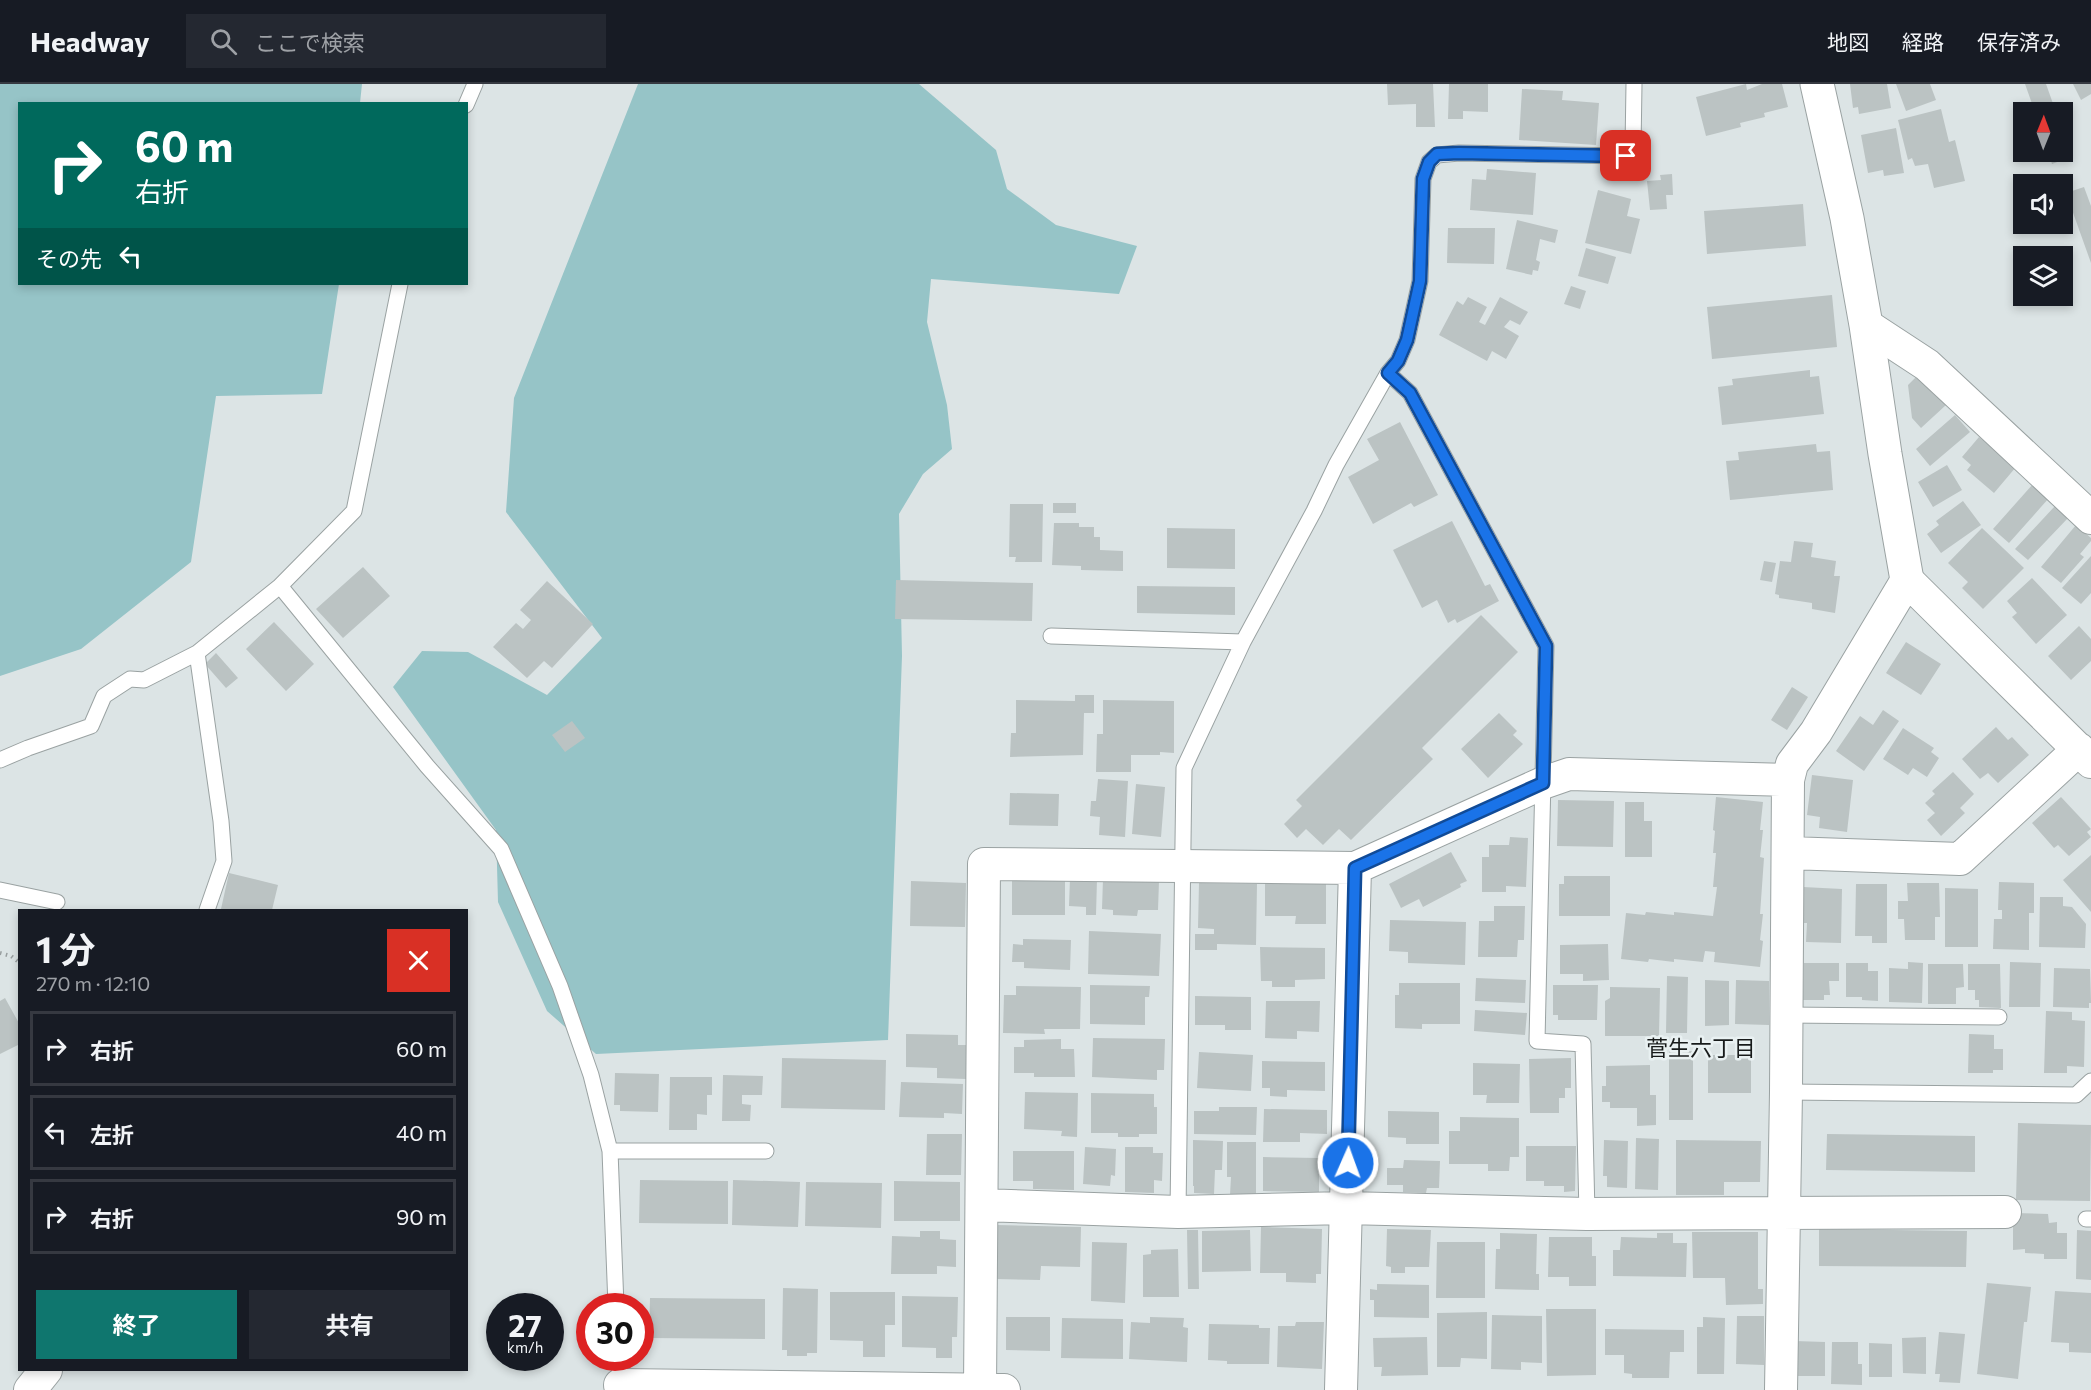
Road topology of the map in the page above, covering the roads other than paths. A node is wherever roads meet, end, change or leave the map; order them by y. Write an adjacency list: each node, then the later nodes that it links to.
1 (475, 84): 4 (lane)
2 (1634, 84): 7 (lane)
3 (1818, 84): 6 (street)
4 (467, 102)
5 (400, 285): 10 (lane)
6 (1866, 325): 8 (street); 9 (street)
7 (1388, 373): 12 (lane); 17 (lane)
8 (2091, 518)
9 (1906, 580): 14 (street); 16 (street)
10 (280, 586): 13 (lane); 28 (lane)
11 (1051, 636): 12 (lane)
12 (1243, 642): 19 (lane)
13 (196, 653): 15 (lane); 23 (lane)
14 (2085, 755): 18 (street)
15 (0, 760)
16 (1788, 780): 17 (street); 18 (street)
17 (1543, 783): 20 (street); 34 (lane)
18 (1789, 853): 24 (street)
19 (1182, 867): 20 (street); 30 (street); 32 (lane)
20 (1355, 868): 31 (street)
21 (0, 890): 22 (lane)
22 (57, 902)
23 (207, 909)
24 (1786, 1016): 25 (lane); 27 (street)
25 (1999, 1017)
26 (2091, 1081): 27 (lane)
27 (1786, 1092): 35 (street)
28 (610, 1151): 29 (lane); 36 (lane)
29 (766, 1151)
30 (982, 1205): 32 (street); 40 (street)
31 (1346, 1208): 32 (street); 34 (street); 42 (street)
32 (1178, 1212)
33 (2005, 1212): 35 (street)
34 (1587, 1214): 35 (street)
35 (1782, 1214): 43 (street)
36 (615, 1293)
37 (45, 1371): 39 (street)
38 (619, 1378): 40 (street)
39 (30, 1390)
40 (980, 1390): 41 (street)
41 (1004, 1390)
42 (1341, 1390)
43 (1781, 1390)

